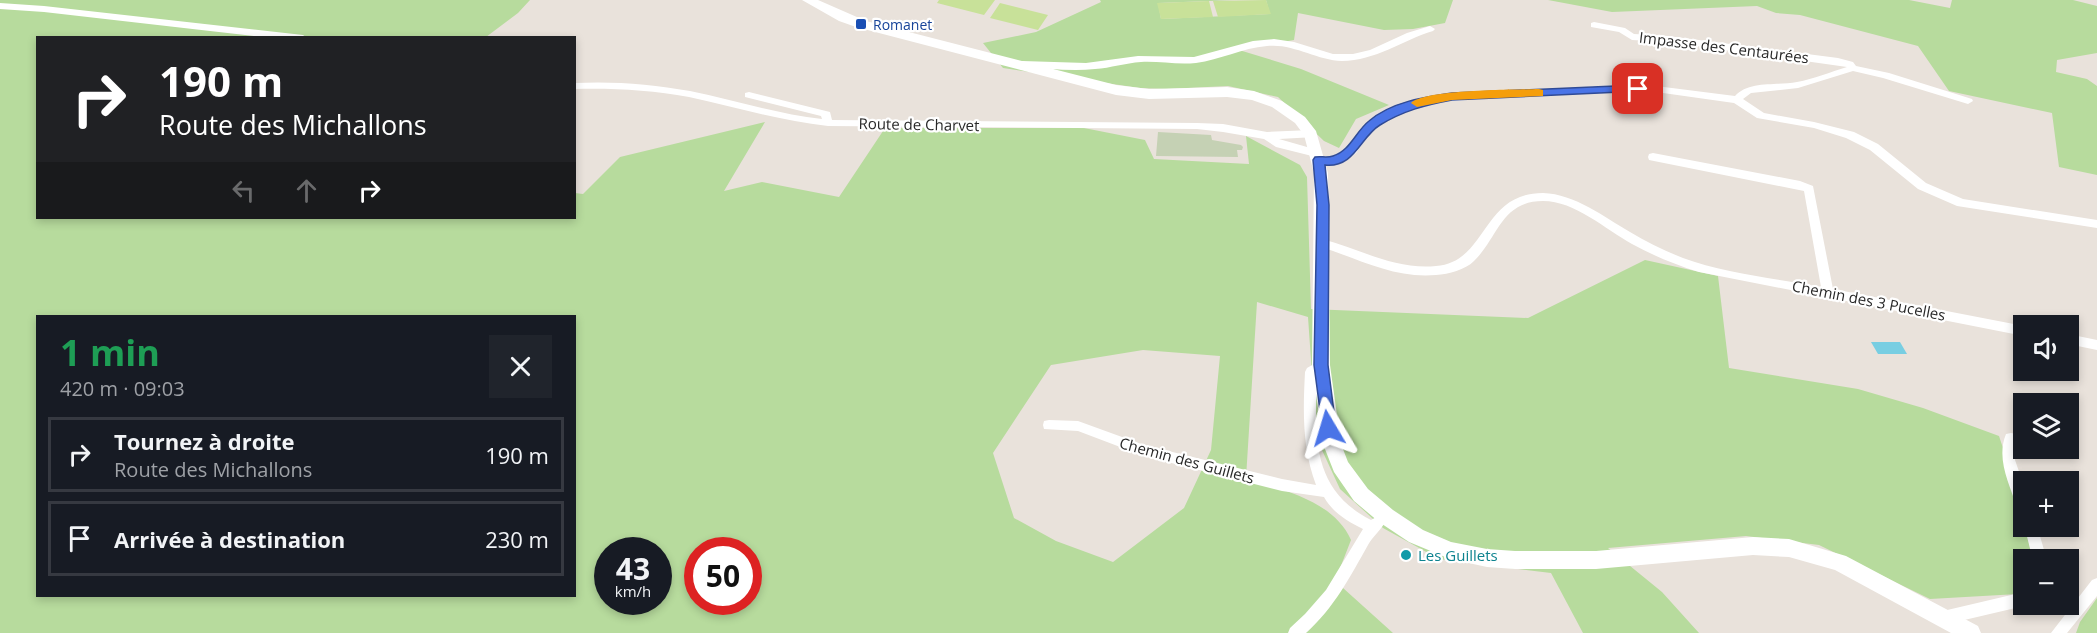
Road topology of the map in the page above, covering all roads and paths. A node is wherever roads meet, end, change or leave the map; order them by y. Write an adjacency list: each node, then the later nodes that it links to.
1 (807, 0): 6 (main road)
2 (0, 6): 5 (street)
3 (1594, 25): 7 (street, Impasse des Centaurées)
4 (1430, 29): 6 (street)
5 (285, 36)
6 (1012, 64): 13 (main road)
7 (1853, 68): 10 (street); 11 (street, Impasse des Centaurées)
8 (576, 87): 12 (street, Route de Charvet)
9 (749, 95): 12 (street)
10 (1737, 100): 15 (street); 17 (street)
11 (1968, 100)
12 (828, 123): 14 (street, Route de Charvet)
13 (1311, 134): 14 (street, Route de Charvet); 15 (main road)
14 (1267, 136): 15 (street, Route de Charvet)
15 (1318, 157): 18 (main road)
16 (1653, 157): 19 (street)
17 (2097, 224)
18 (1322, 243): 19 (street, Chemin des 3 Pucelles); 23 (main road)
19 (1828, 292): 20 (street, Chemin des 3 Pucelles)
20 (2013, 329)
21 (2079, 341): 22 (street)
22 (2097, 345)
23 (1321, 365): 27 (street); 28 (main road)
24 (1049, 425): 27 (street, Chemin des Guillets)
25 (2011, 438): 26 (street)
26 (2013, 475)
27 (1326, 492): 28 (street)
28 (1379, 521): 31 (main road); 32 (street)
29 (2097, 585): 34 (street)
30 (2013, 601): 31 (street)
31 (1943, 618): 33 (main road)
32 (1295, 633)
33 (1971, 633)
34 (2058, 633)

